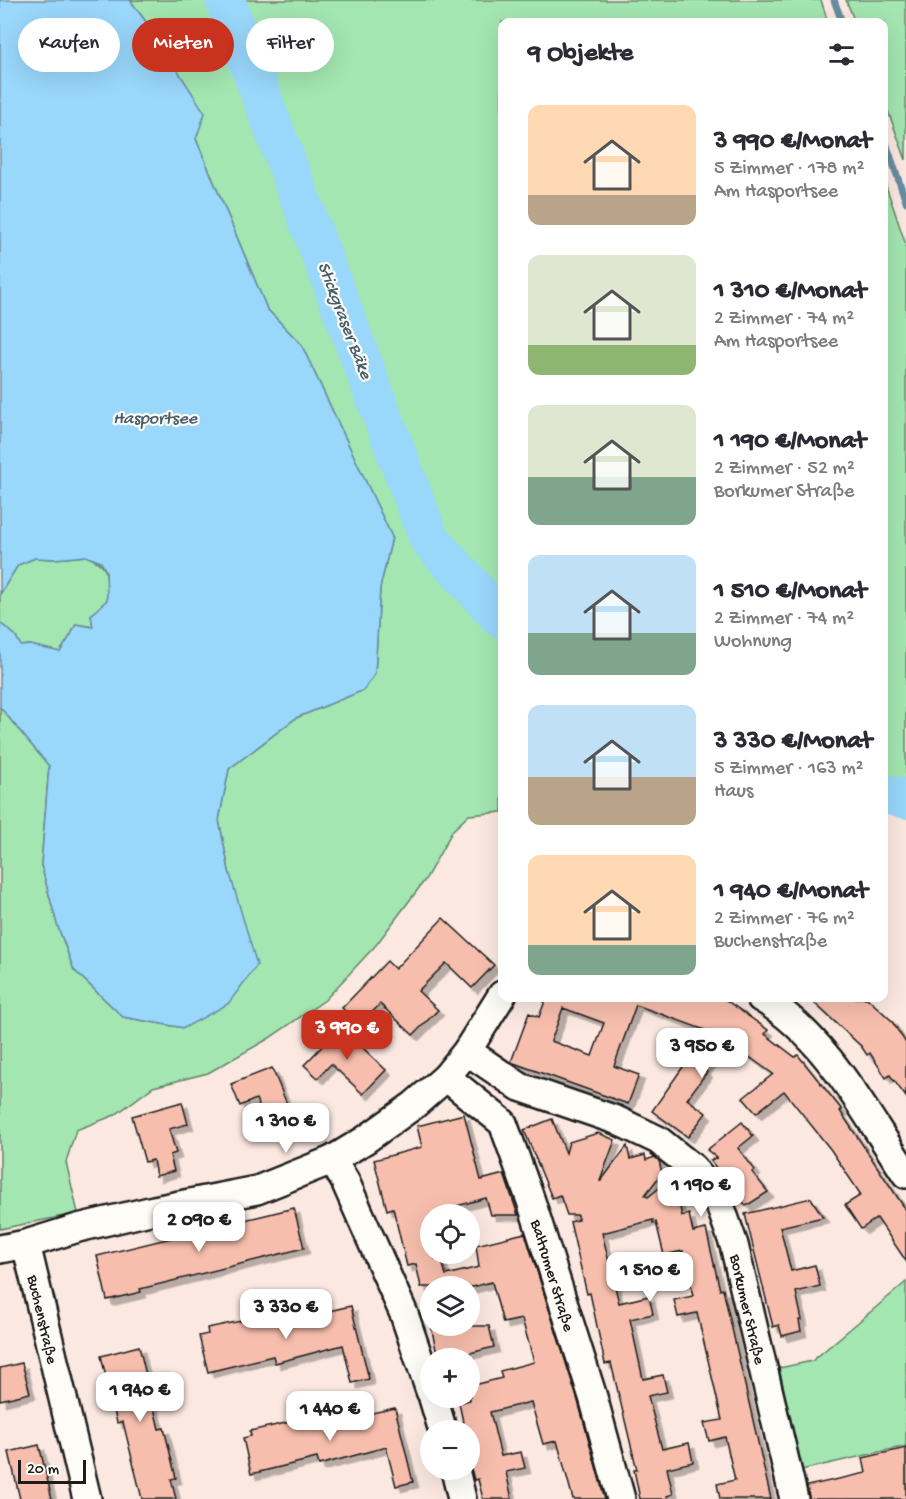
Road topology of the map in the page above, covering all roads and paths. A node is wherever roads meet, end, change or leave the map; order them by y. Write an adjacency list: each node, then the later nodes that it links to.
1 (498, 1001): 3 (street)
2 (768, 1002): 6 (street)
3 (472, 1043): 4 (street); 13 (street, Borkumer Straße)
4 (446, 1077): 5 (street); 12 (street, Baltrumer Straße)
5 (332, 1160): 7 (street); 8 (street)
6 (906, 1174)
7 (13, 1247): 10 (street, Buchenstraße)
8 (420, 1361)
9 (457, 1480): 11 (street)
10 (87, 1499)
11 (462, 1499)
12 (621, 1499)
13 (794, 1499)

